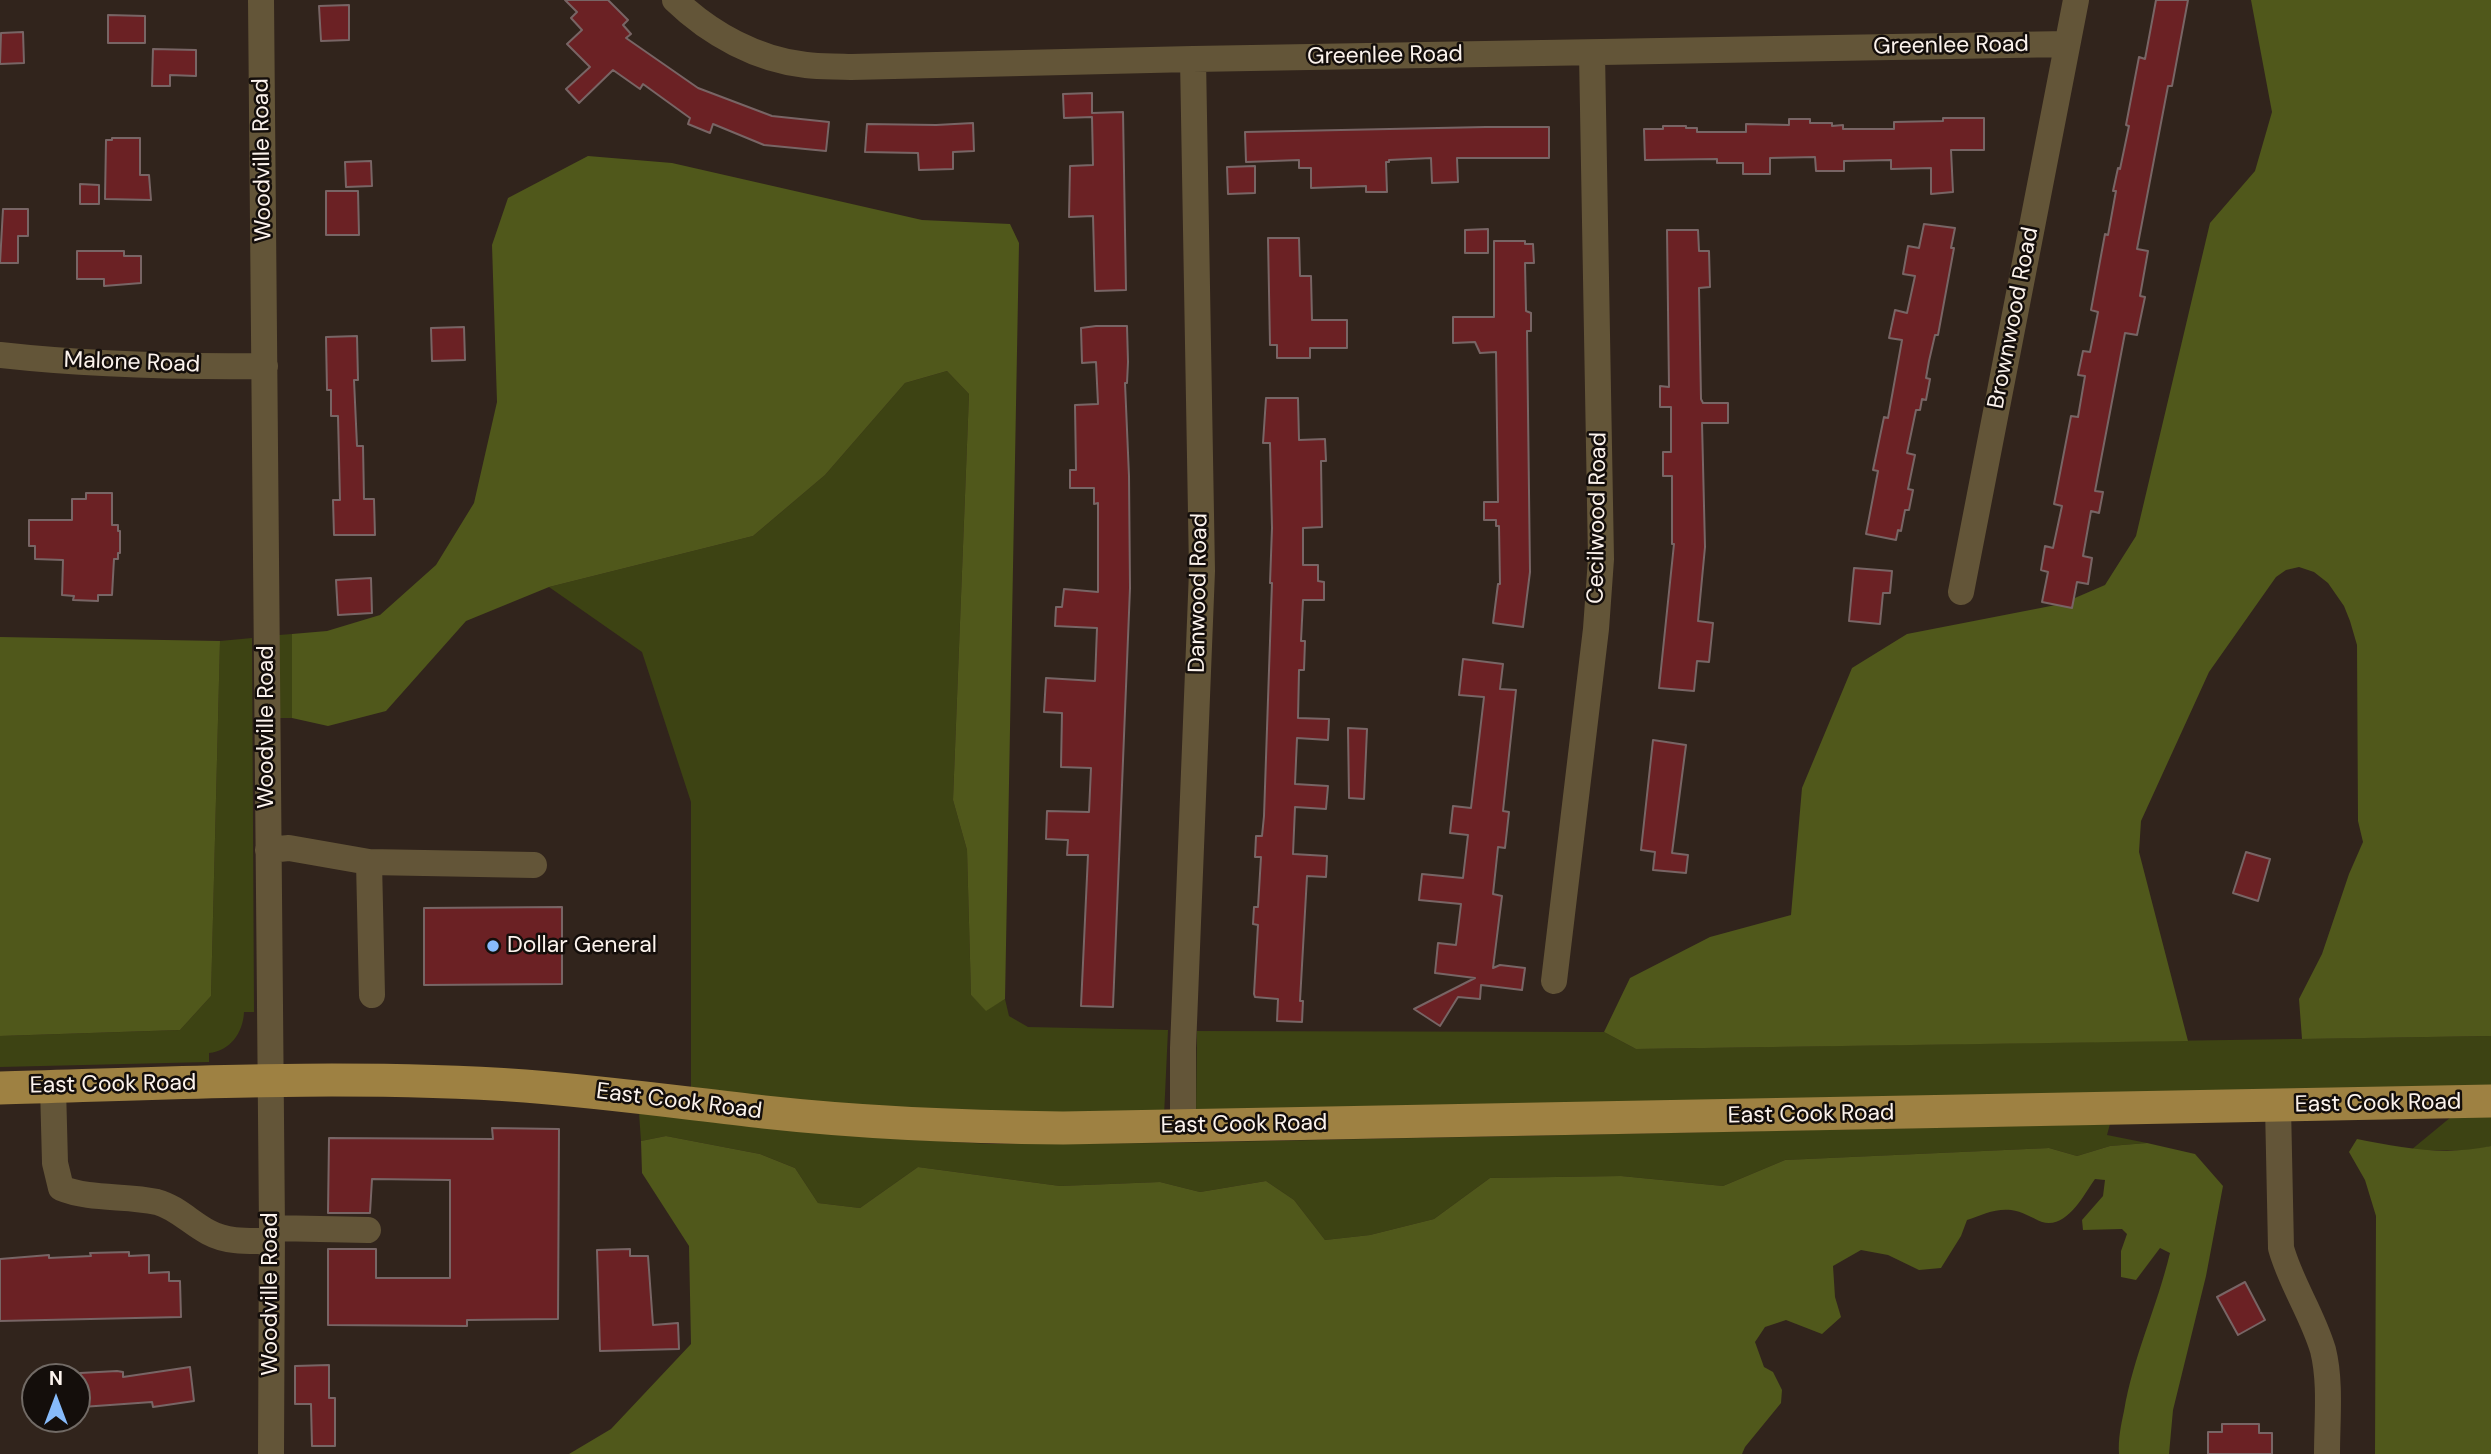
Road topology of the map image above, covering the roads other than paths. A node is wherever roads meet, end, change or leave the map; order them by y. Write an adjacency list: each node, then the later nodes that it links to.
1 (261, 0): 8 (street, Woodville Road)
2 (675, 0): 6 (street, Greenlee Road)
3 (2076, 0): 4 (street)
4 (2067, 44): 5 (street, Greenlee Road); 9 (street, Brownwood Road)
5 (1592, 53): 6 (street, Greenlee Road); 13 (street, Cecilwood Road)
6 (1193, 59): 20 (street, Danwood Road)
7 (0, 355): 8 (street, Malone Road)
8 (265, 366): 10 (street, Woodville Road)
9 (1961, 592)
10 (268, 850): 11 (street); 15 (street, Woodville Road)
11 (369, 862): 12 (street); 14 (street)
12 (534, 865)
13 (1554, 981)
14 (372, 995)
15 (269, 1081): 16 (main road, East Cook Road); 20 (main road, East Cook Road); 22 (street, Woodville Road)
16 (53, 1087): 17 (main road, East Cook Road); 22 (street)
17 (0, 1088)
18 (2491, 1101): 19 (main road, East Cook Road)
19 (2278, 1106): 20 (main road, East Cook Road); 24 (street)
20 (1183, 1126)
21 (368, 1230): 22 (street)
22 (272, 1234): 23 (street, Woodville Road)
23 (271, 1454)
24 (2327, 1454)

